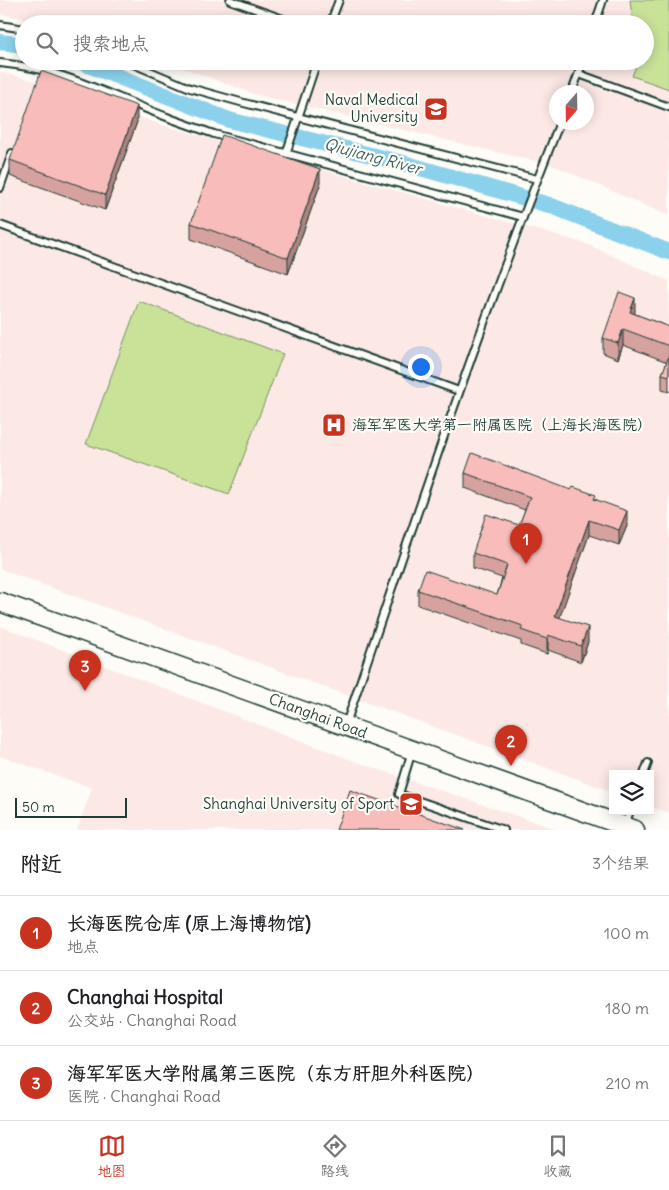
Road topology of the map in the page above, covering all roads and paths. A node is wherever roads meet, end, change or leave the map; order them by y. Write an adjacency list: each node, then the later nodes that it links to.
1 (230, 0): 4 (lane)
2 (338, 0): 5 (lane)
3 (603, 0): 6 (lane)
4 (272, 15)
5 (333, 15)
6 (598, 15)
7 (0, 25): 8 (lane)
8 (15, 28)
9 (0, 63): 10 (lane)
10 (15, 65)
11 (42, 70): 17 (lane)
12 (45, 70): 23 (lane)
13 (147, 70): 20 (lane)
14 (314, 70): 20 (lane)
15 (580, 70): 16 (lane)
16 (579, 74): 18 (lane); 19 (lane)
17 (39, 78)
18 (575, 85)
19 (669, 107)
20 (297, 116): 23 (lane); 24 (lane)
21 (557, 130): 24 (lane)
22 (16, 142): 25 (lane)
23 (286, 154): 26 (lane)
24 (537, 180): 26 (lane)
25 (0, 188)
26 (525, 214): 28 (lane)
27 (0, 225): 28 (lane)
28 (459, 391): 30 (lane)
29 (0, 602): 30 (street, Changhai Road)
30 (345, 727): 31 (street, Changhai Road)
31 (412, 751): 34 (street, Changhai Road); 35 (lane)
32 (648, 763): 33 (lane)
33 (645, 770)
34 (630, 823)
35 (504, 830)

